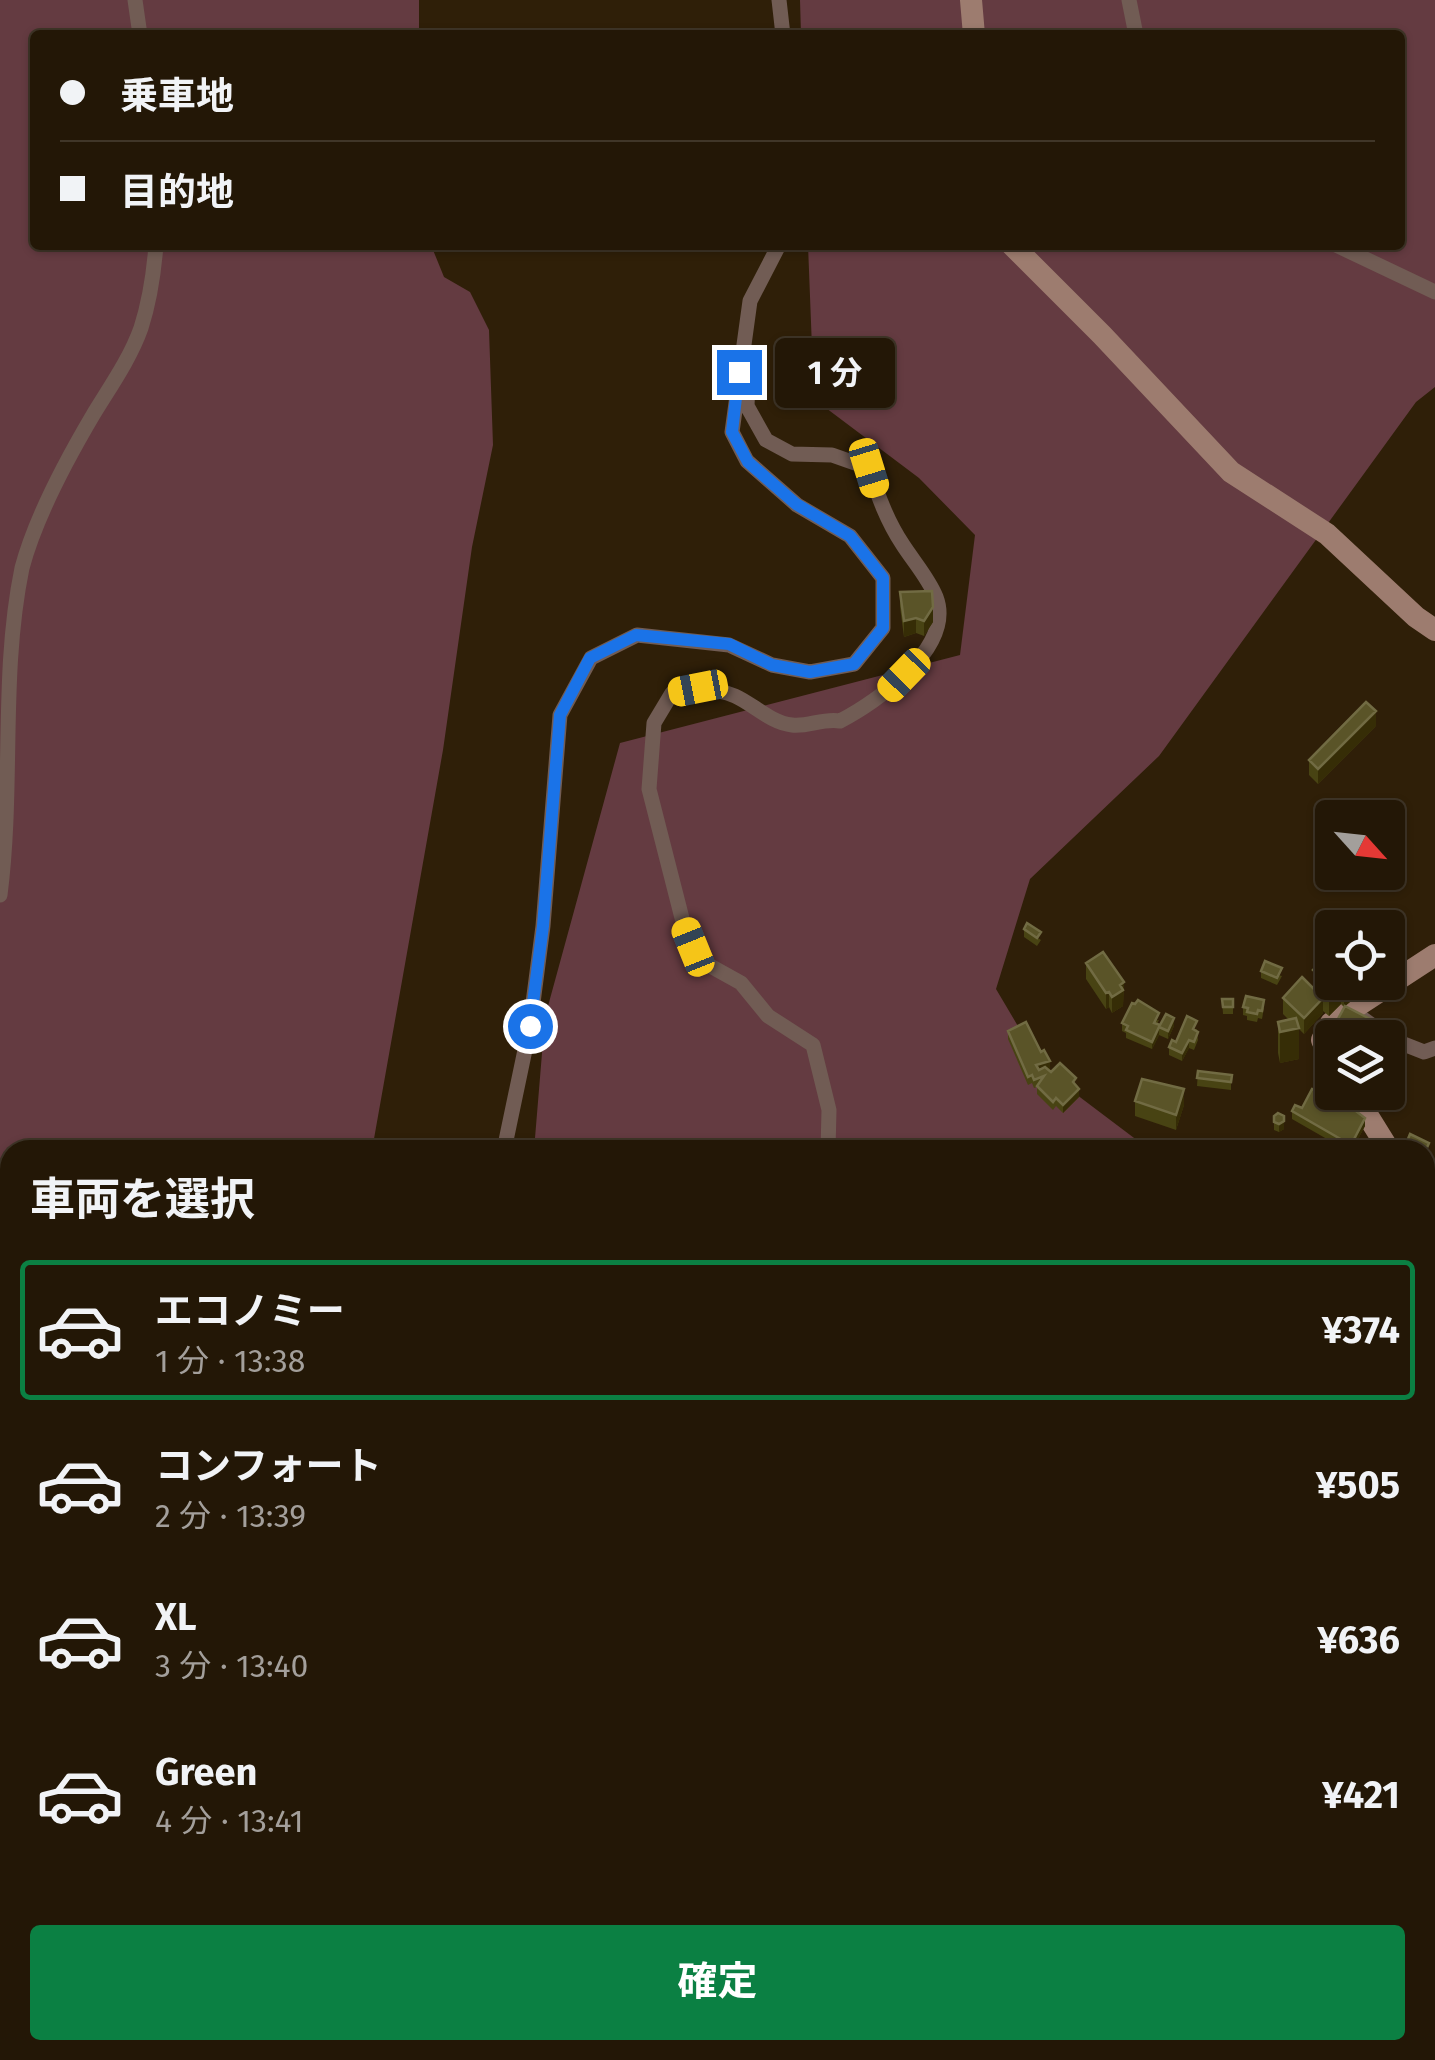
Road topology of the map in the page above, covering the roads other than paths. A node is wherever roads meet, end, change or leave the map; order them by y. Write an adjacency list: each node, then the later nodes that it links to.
1 (135, 0): 5 (street)
2 (780, 0): 6 (street)
3 (971, 0): 7 (main road)
4 (1129, 0): 8 (street)
5 (139, 30)
6 (783, 30)
7 (974, 30)
8 (1135, 30)
9 (155, 250): 16 (street)
10 (777, 250): 14 (street)
11 (1017, 250): 15 (main road)
12 (1347, 250): 13 (street)
13 (1435, 292)
14 (739, 372): 22 (street); 23 (street)
15 (1435, 630)
16 (0, 896)
17 (1435, 956): 18 (main road)
18 (1351, 1010): 19 (main road); 20 (street)
19 (1336, 1020)
20 (1435, 1048)
21 (1364, 1110): 24 (main road)
22 (506, 1140)
23 (828, 1140)
24 (1384, 1140)

